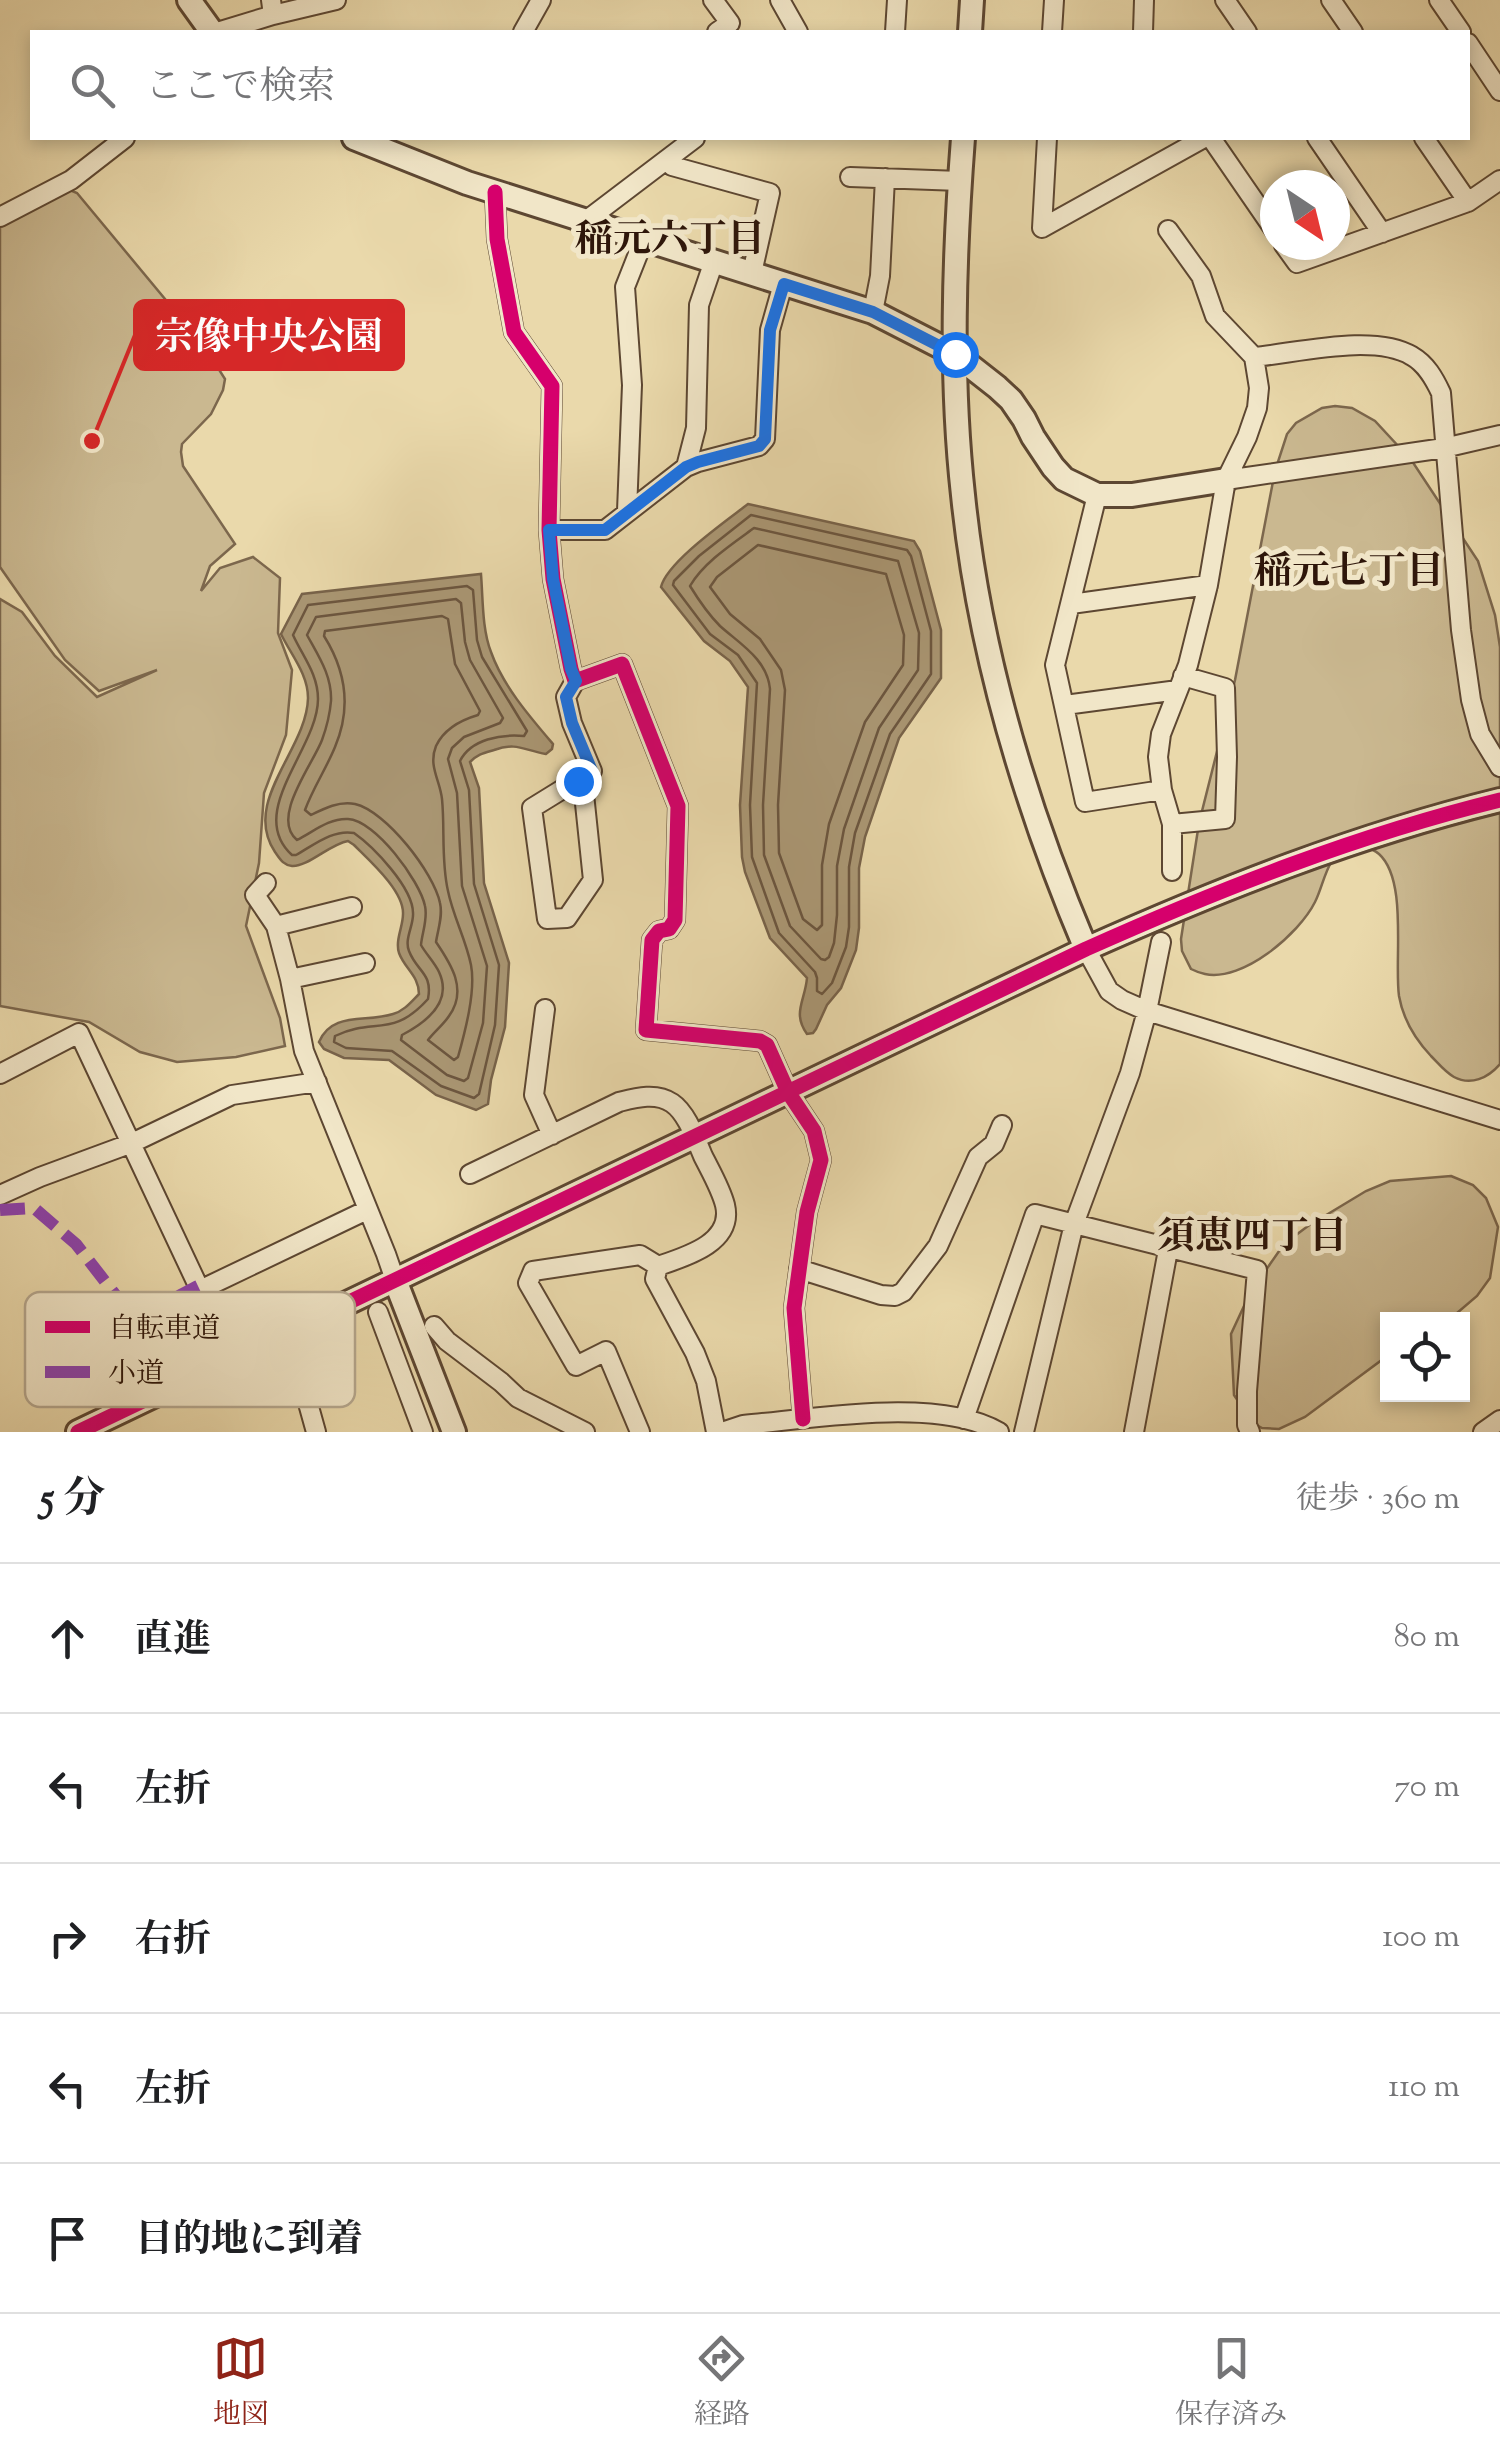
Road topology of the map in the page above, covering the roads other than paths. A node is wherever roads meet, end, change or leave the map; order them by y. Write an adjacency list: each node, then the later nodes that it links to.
1 (190, 0): 14 (street)
2 (336, 0): 13 (street)
3 (541, 0): 16 (street)
4 (713, 0): 17 (street)
5 (780, 0): 18 (street)
6 (897, 0): 19 (street)
7 (972, 0): 20 (street)
8 (1054, 0): 21 (street)
9 (1144, 0): 22 (street)
10 (1225, 0): 23 (street)
11 (1331, 0): 24 (street)
12 (1439, 0): 25 (street)
13 (272, 8): 15 (street)
14 (212, 30)
15 (219, 30)
16 (524, 30)
17 (720, 30)
18 (797, 30)
19 (895, 30)
20 (970, 30)
21 (1052, 30)
22 (1143, 30)
23 (1245, 30)
24 (1352, 30)
25 (1459, 30)
26 (1470, 46): 27 (street)
27 (1500, 91)
28 (122, 140): 46 (street)
29 (361, 140): 43 (street)
30 (664, 140): 38 (street)
31 (693, 140): 38 (street)
32 (963, 140): 41 (street)
33 (1047, 140): 34 (street)
34 (1200, 140)
35 (1212, 140): 45 (street)
36 (1319, 140): 49 (street)
37 (1425, 140): 44 (street)
38 (671, 156): 47 (street); 53 (street)
39 (850, 177): 40 (street)
40 (885, 178): 41 (street); 55 (street)
41 (960, 180): 56 (street)
42 (1500, 180): 44 (street)
43 (495, 192): 47 (street); 64 (street)
44 (1468, 202): 49 (street)
45 (1260, 210)
46 (0, 217)
47 (586, 220): 50 (street)
48 (1168, 230): 57 (street)
49 (1382, 233): 51 (street)
50 (644, 239): 52 (street); 63 (street)
51 (1350, 244)
52 (714, 261): 53 (street); 60 (street)
53 (752, 273): 54 (street)
54 (784, 284): 55 (street); 60 (street)
55 (873, 312): 56 (street)
56 (955, 354): 62 (street); 80 (street)
57 (1254, 357): 59 (street); 61 (street)
58 (1500, 435): 59 (street)
59 (1444, 448): 61 (street); 70 (street)
60 (686, 467): 63 (street)
61 (1226, 480): 62 (street); 65 (street)
62 (1098, 495): 66 (street)
63 (627, 511): 64 (street)
64 (549, 530): 67 (street)
65 (1208, 586): 66 (street); 68 (street)
66 (1071, 604): 69 (street)
67 (576, 681): 71 (street); 87 (street)
68 (1180, 683): 69 (street); 72 (street); 74 (street)
69 (1064, 705): 72 (street)
70 (1500, 768)
71 (578, 781): 71 (street)
72 (1162, 790): 74 (street)
73 (1500, 800): 80 (street)
74 (1172, 824): 75 (street)
75 (1172, 870)
76 (266, 883): 78 (street)
77 (352, 908): 78 (street)
78 (276, 926): 82 (street)
79 (1161, 942): 84 (street)
80 (1086, 950): 84 (street); 87 (street)
81 (365, 963): 82 (street)
82 (290, 979): 86 (street)
83 (545, 1009): 90 (street)
84 (1146, 1011): 88 (street); 96 (street)
85 (0, 1074): 92 (street)
86 (318, 1082): 92 (street); 95 (street)
87 (788, 1092): 91 (street); 99 (street)
88 (1500, 1120)
89 (1002, 1126): 99 (street)
90 (552, 1135): 91 (street); 93 (street)
91 (694, 1137): 98 (street); 100 (street)
92 (132, 1143): 94 (street); 101 (street)
93 (470, 1174)
94 (0, 1196)
95 (367, 1210): 100 (street); 101 (street)
96 (1074, 1224): 97 (street); 107 (street); 118 (street)
97 (1168, 1250): 119 (street); 120 (street)
98 (658, 1266): 115 (street); 116 (street)
99 (799, 1269): 108 (street)
100 (395, 1280): 102 (street); 113 (street)
101 (200, 1290)
102 (355, 1299)
103 (378, 1312): 112 (street)
104 (434, 1326): 114 (street)
105 (130, 1407): 110 (street)
106 (309, 1407): 111 (street)
107 (964, 1419): 108 (street); 117 (street)
108 (803, 1420): 116 (street)
109 (1500, 1420): 121 (street)
110 (78, 1432)
111 (316, 1432)
112 (423, 1432)
113 (454, 1432)
114 (584, 1432)
115 (640, 1432)
116 (719, 1432)
117 (999, 1432)
118 (1024, 1432)
119 (1134, 1432)
120 (1250, 1432)
121 (1483, 1432)

